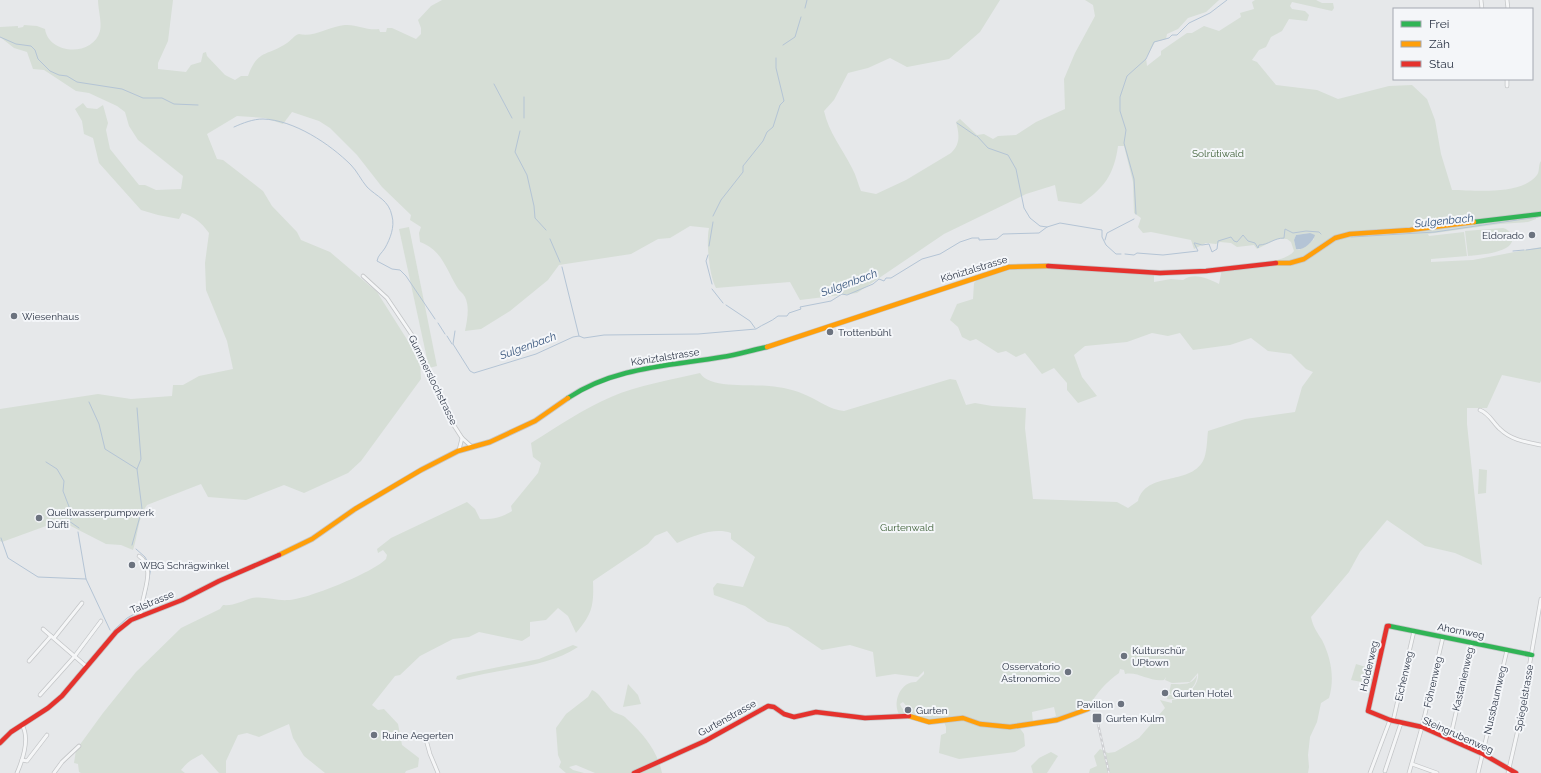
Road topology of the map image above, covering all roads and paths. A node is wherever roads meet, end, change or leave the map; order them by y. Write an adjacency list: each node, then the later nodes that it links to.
1 (1507, 80): 2 (street)
2 (1507, 86)
3 (1541, 214): 8 (street, Köniztalstrasse)
4 (363, 276): 6 (street, Gummerslochstrasse)
5 (1480, 410): 7 (street)
6 (462, 438): 8 (street, Gummerslochstrasse); 9 (street)
7 (1541, 445)
8 (472, 447): 9 (street, Köniztalstrasse)
9 (458, 451): 10 (street, Köniztalstrasse)
10 (340, 519): 14 (street, Talstrasse)
11 (139, 556): 14 (street)
12 (1541, 599): 23 (street, Spiegelstrasse)
13 (82, 603): 20 (street)
14 (141, 612): 26 (street, Talstrasse)
15 (101, 621): 24 (street)
16 (1388, 626): 18 (street, Ahornweg); 29 (street, Holderweg)
17 (43, 629): 20 (street)
18 (1414, 631): 19 (street, Ahornweg); 30 (street, Eichenweg)
19 (1443, 636): 21 (street, Ahornweg); 33 (street, Föhrenweg)
20 (52, 637): 24 (street); 25 (street)
21 (1472, 642): 22 (street, Ahornweg); 36 (street, Kastanienweg)
22 (1507, 650): 23 (street, Ahornweg); 39 (street, Nussbaumweg)
23 (1532, 655): 43 (street, Spiegelstrasse)
24 (74, 656): 26 (street); 27 (street)
25 (29, 661)
26 (87, 667): 32 (street, Talstrasse)
27 (40, 695)
28 (1088, 709): 47 (street, Gurtenstrasse)
29 (1368, 710): 30 (street, Steingrubenweg)
30 (1391, 720): 31 (street, Steingrubenweg); 48 (street, Eichenweg)
31 (1401, 723): 33 (street, Steingrubenweg); 42 (street)
32 (22, 725): 37 (street, Talstrasse); 40 (street)
33 (1422, 727): 36 (street, Steingrubenweg); 41 (street, Föhrenweg)
34 (47, 735): 40 (street)
35 (425, 736): 46 (street)
36 (1450, 739): 39 (street, Steingrubenweg)
37 (0, 743)
38 (79, 746): 45 (street)
39 (1482, 754): 43 (street, Steingrubenweg); 51 (street, Nussbaumweg)
40 (22, 760): 44 (street)
41 (1412, 764): 49 (street, Föhrenweg); 50 (street)
42 (1385, 771)
43 (1509, 771): 52 (street, Steingrubenweg)
44 (18, 773)
45 (54, 773)
46 (438, 773)
47 (634, 773)
48 (1370, 773)
49 (1409, 773)
50 (1437, 773)
51 (1478, 773)
52 (1516, 773)

